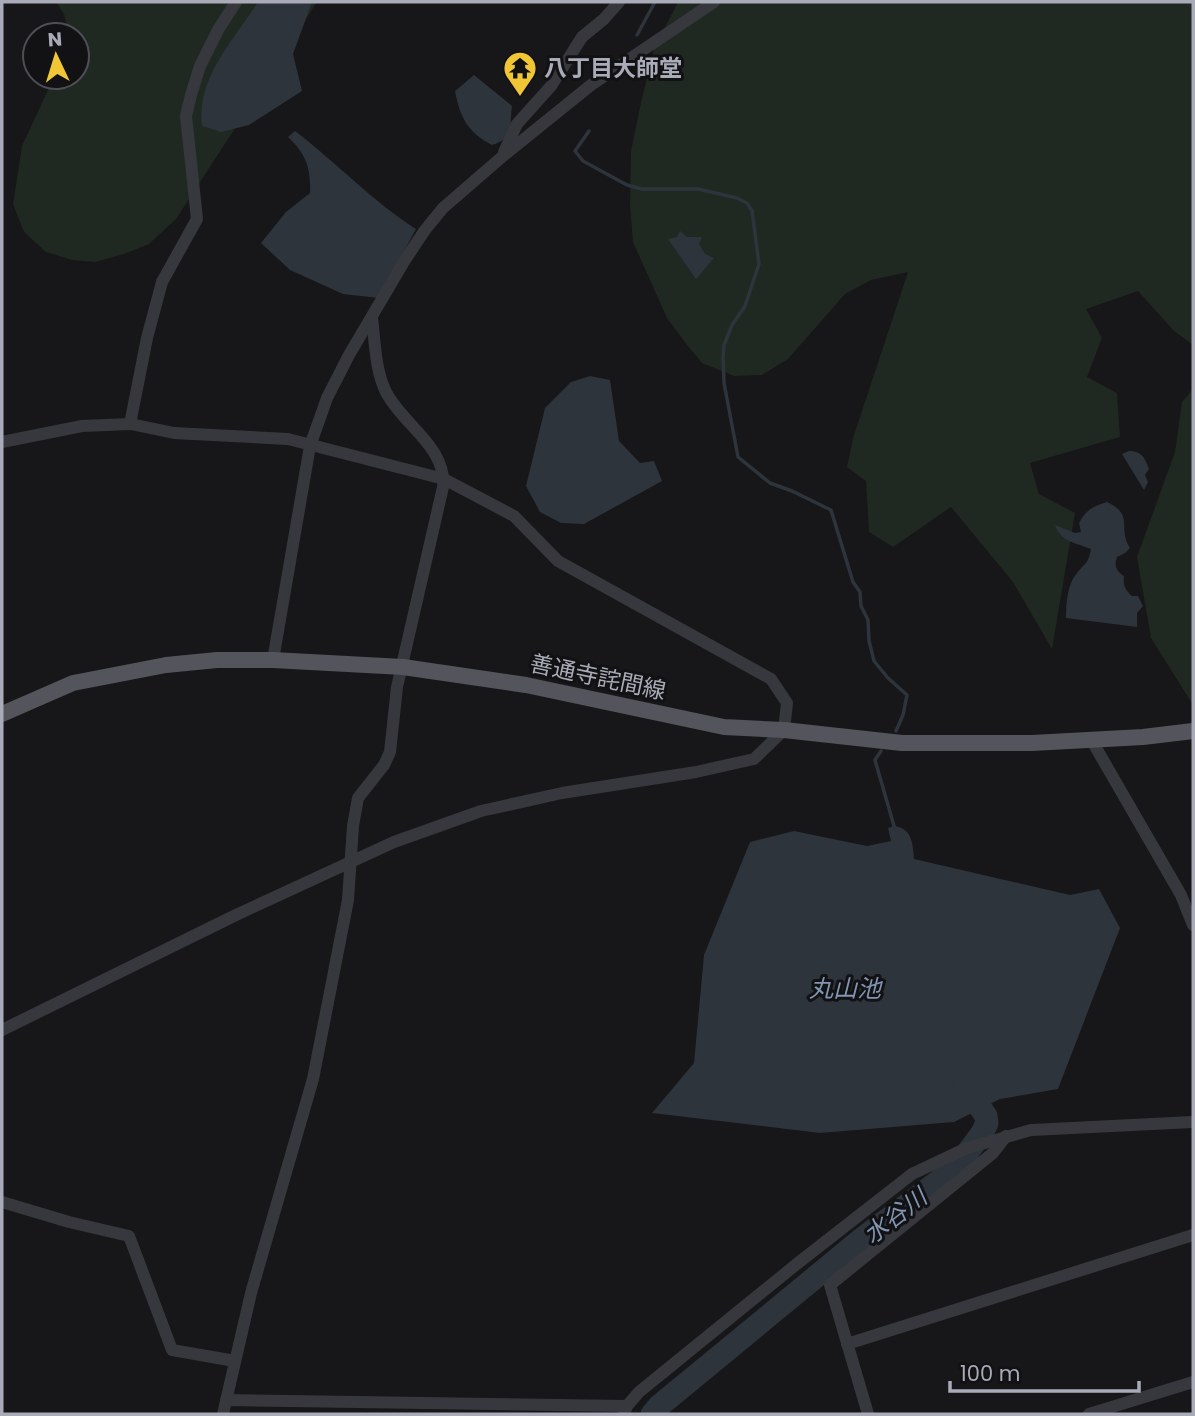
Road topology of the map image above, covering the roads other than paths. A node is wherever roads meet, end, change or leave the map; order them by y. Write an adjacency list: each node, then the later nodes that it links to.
1 (236, 2): 6 (street)
2 (619, 2): 4 (street)
3 (714, 2): 4 (street)
4 (503, 156): 5 (street)
5 (372, 318): 8 (street); 9 (street)
6 (130, 424): 7 (street); 8 (street)
7 (2, 442)
8 (310, 446): 9 (street); 10 (street)
9 (444, 479): 11 (street); 13 (street)
10 (273, 660): 11 (main road, 善通寺詫間線); 12 (main road, 善通寺詫間線)
11 (403, 667): 13 (main road, 善通寺詫間線); 16 (street)
12 (2, 714)
13 (784, 730): 15 (main road, 善通寺詫間線); 16 (street)
14 (1193, 731): 15 (main road, 善通寺詫間線)
15 (1092, 740): 17 (street)
16 (352, 862): 18 (street); 24 (street)
17 (1193, 925)
18 (2, 1030)
19 (1193, 1122): 20 (street)
20 (1006, 1136): 23 (street); 27 (street)
21 (2, 1202): 24 (street)
22 (1193, 1235): 23 (street)
23 (847, 1344): 29 (street)
24 (235, 1361): 26 (street)
25 (1193, 1382): 30 (street)
26 (226, 1400): 27 (street); 28 (street)
27 (625, 1410)
28 (223, 1414)
29 (868, 1414)
30 (1089, 1414)

